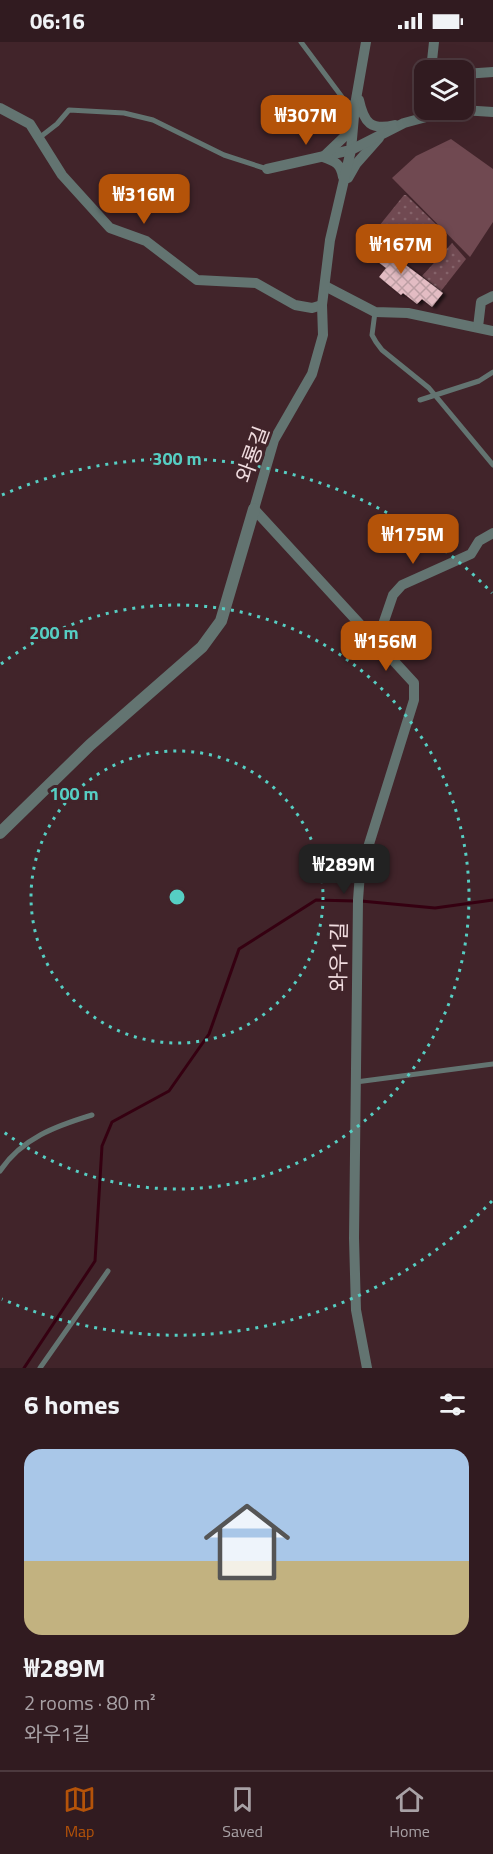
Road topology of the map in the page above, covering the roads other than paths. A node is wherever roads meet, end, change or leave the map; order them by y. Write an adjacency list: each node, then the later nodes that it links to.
1 (301, 42): 8 (lane)
2 (366, 42): 7 (street, 와룡길)
3 (434, 42): 4 (street)
4 (432, 60)
5 (493, 72): 6 (street)
6 (474, 73)
7 (357, 93): 8 (street, 와룡길); 14 (street)
8 (355, 105): 12 (street, 와룡길)
9 (0, 108): 16 (street)
10 (474, 111): 11 (street)
11 (493, 112)
12 (354, 118): 17 (street, 와룡길); 18 (street)
13 (414, 119): 14 (street)
14 (404, 123): 15 (street)
15 (381, 136): 17 (street); 20 (street)
16 (39, 138): 19 (lane); 23 (street)
17 (351, 150): 18 (street); 20 (street, 와룡길)
18 (323, 157): 19 (street); 20 (street)
19 (267, 169)
20 (342, 184): 21 (street, 와룡길)
21 (325, 286): 23 (street, 와룡길); 24 (street)
22 (493, 296): 25 (street)
23 (322, 305): 31 (street, 와룡길)
24 (375, 312): 25 (street); 28 (lane)
25 (478, 327): 26 (street)
26 (493, 331)
27 (493, 372): 28 (lane)
28 (435, 395): 29 (lane); 30 (lane)
29 (420, 400)
30 (493, 465)
31 (254, 509): 33 (street, 와우1길); 34 (street, 와룡길)
32 (493, 533): 33 (street)
33 (374, 639): 36 (street, 와우1길)
34 (0, 833)
35 (493, 1064): 36 (lane)
36 (356, 1082): 41 (street, 와우1길)
37 (92, 1115): 38 (lane)
38 (0, 1171)
39 (108, 1271): 40 (lane)
40 (40, 1368)
41 (367, 1368)

